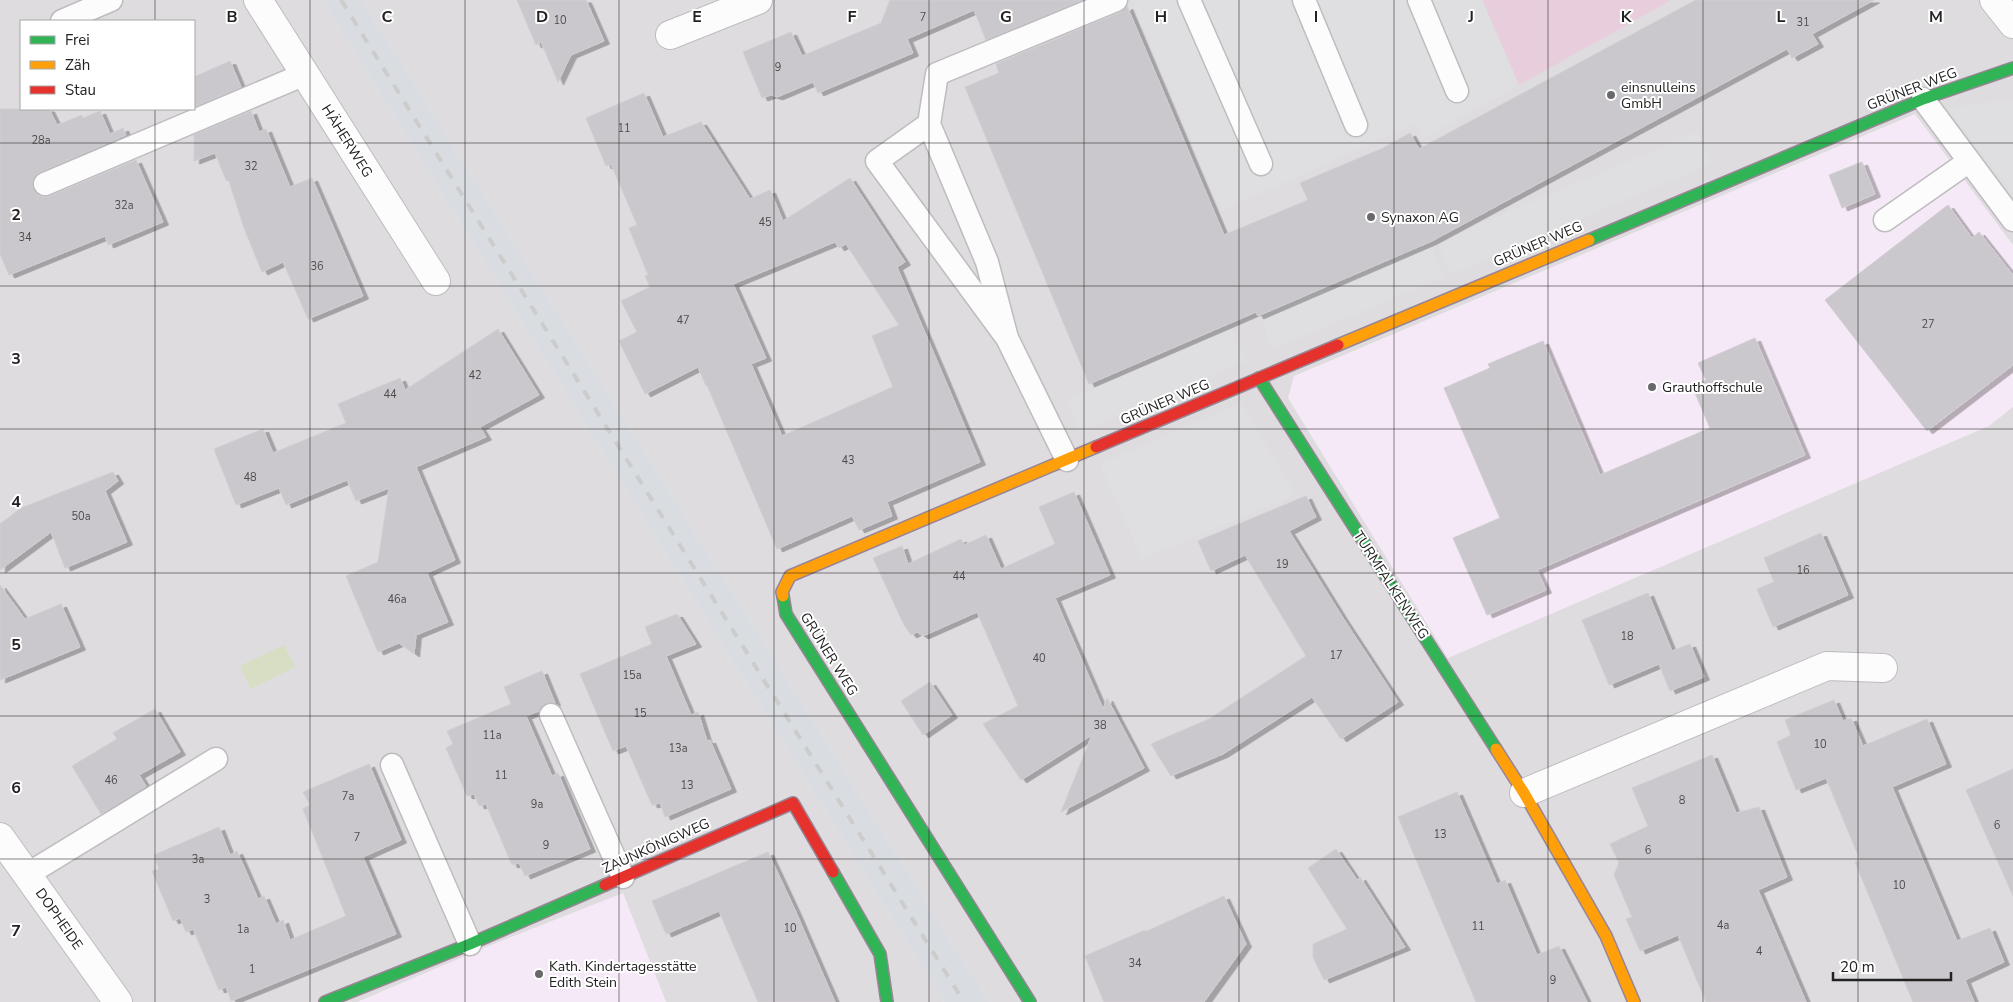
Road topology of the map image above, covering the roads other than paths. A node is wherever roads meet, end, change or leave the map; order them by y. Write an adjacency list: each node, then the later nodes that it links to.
1 (111, 0): 9 (lane)
2 (258, 0): 13 (street, HÄHERWEG)
3 (758, 0): 11 (street)
4 (1116, 0): 16 (lane)
5 (1189, 0): 19 (lane)
6 (1304, 0): 17 (lane)
7 (1419, 0): 14 (lane)
8 (1994, 0): 10 (street)
9 (64, 20)
10 (2013, 24)
11 (670, 35)
12 (2013, 68): 15 (street, GRÜNER WEG)
13 (305, 74): 20 (lane); 23 (street, HÄHERWEG)
14 (1457, 91)
15 (1922, 99): 18 (lane); 25 (street, GRÜNER WEG)
16 (929, 124): 24 (lane); 24 (lane)
17 (1356, 125)
18 (1968, 162): 21 (lane); 22 (lane)
19 (1261, 164)
20 (45, 184)
21 (1885, 220)
22 (2013, 220)
23 (436, 281)
24 (1007, 338): 26 (lane)
25 (1259, 378): 26 (street, GRÜNER WEG); 31 (street, TURMFALKENWEG)
26 (1067, 460): 39 (street, GRÜNER WEG)
27 (1883, 668): 31 (street)
28 (551, 715): 34 (lane)
29 (216, 759): 33 (lane)
30 (392, 765): 35 (lane)
31 (1524, 793): 40 (street, TURMFALKENWEG)
32 (0, 837): 33 (street, DOPHEIDE)
33 (28, 874): 36 (street, DOPHEIDE)
34 (623, 877): 35 (street, ZAUNKÖNIGWEG); 38 (street, ZAUNKÖNIGWEG)
35 (470, 944): 37 (street, ZAUNKÖNIGWEG)
36 (118, 1002)
37 (325, 1002)
38 (887, 1002)
39 (1030, 1002)
40 (1634, 1002)

